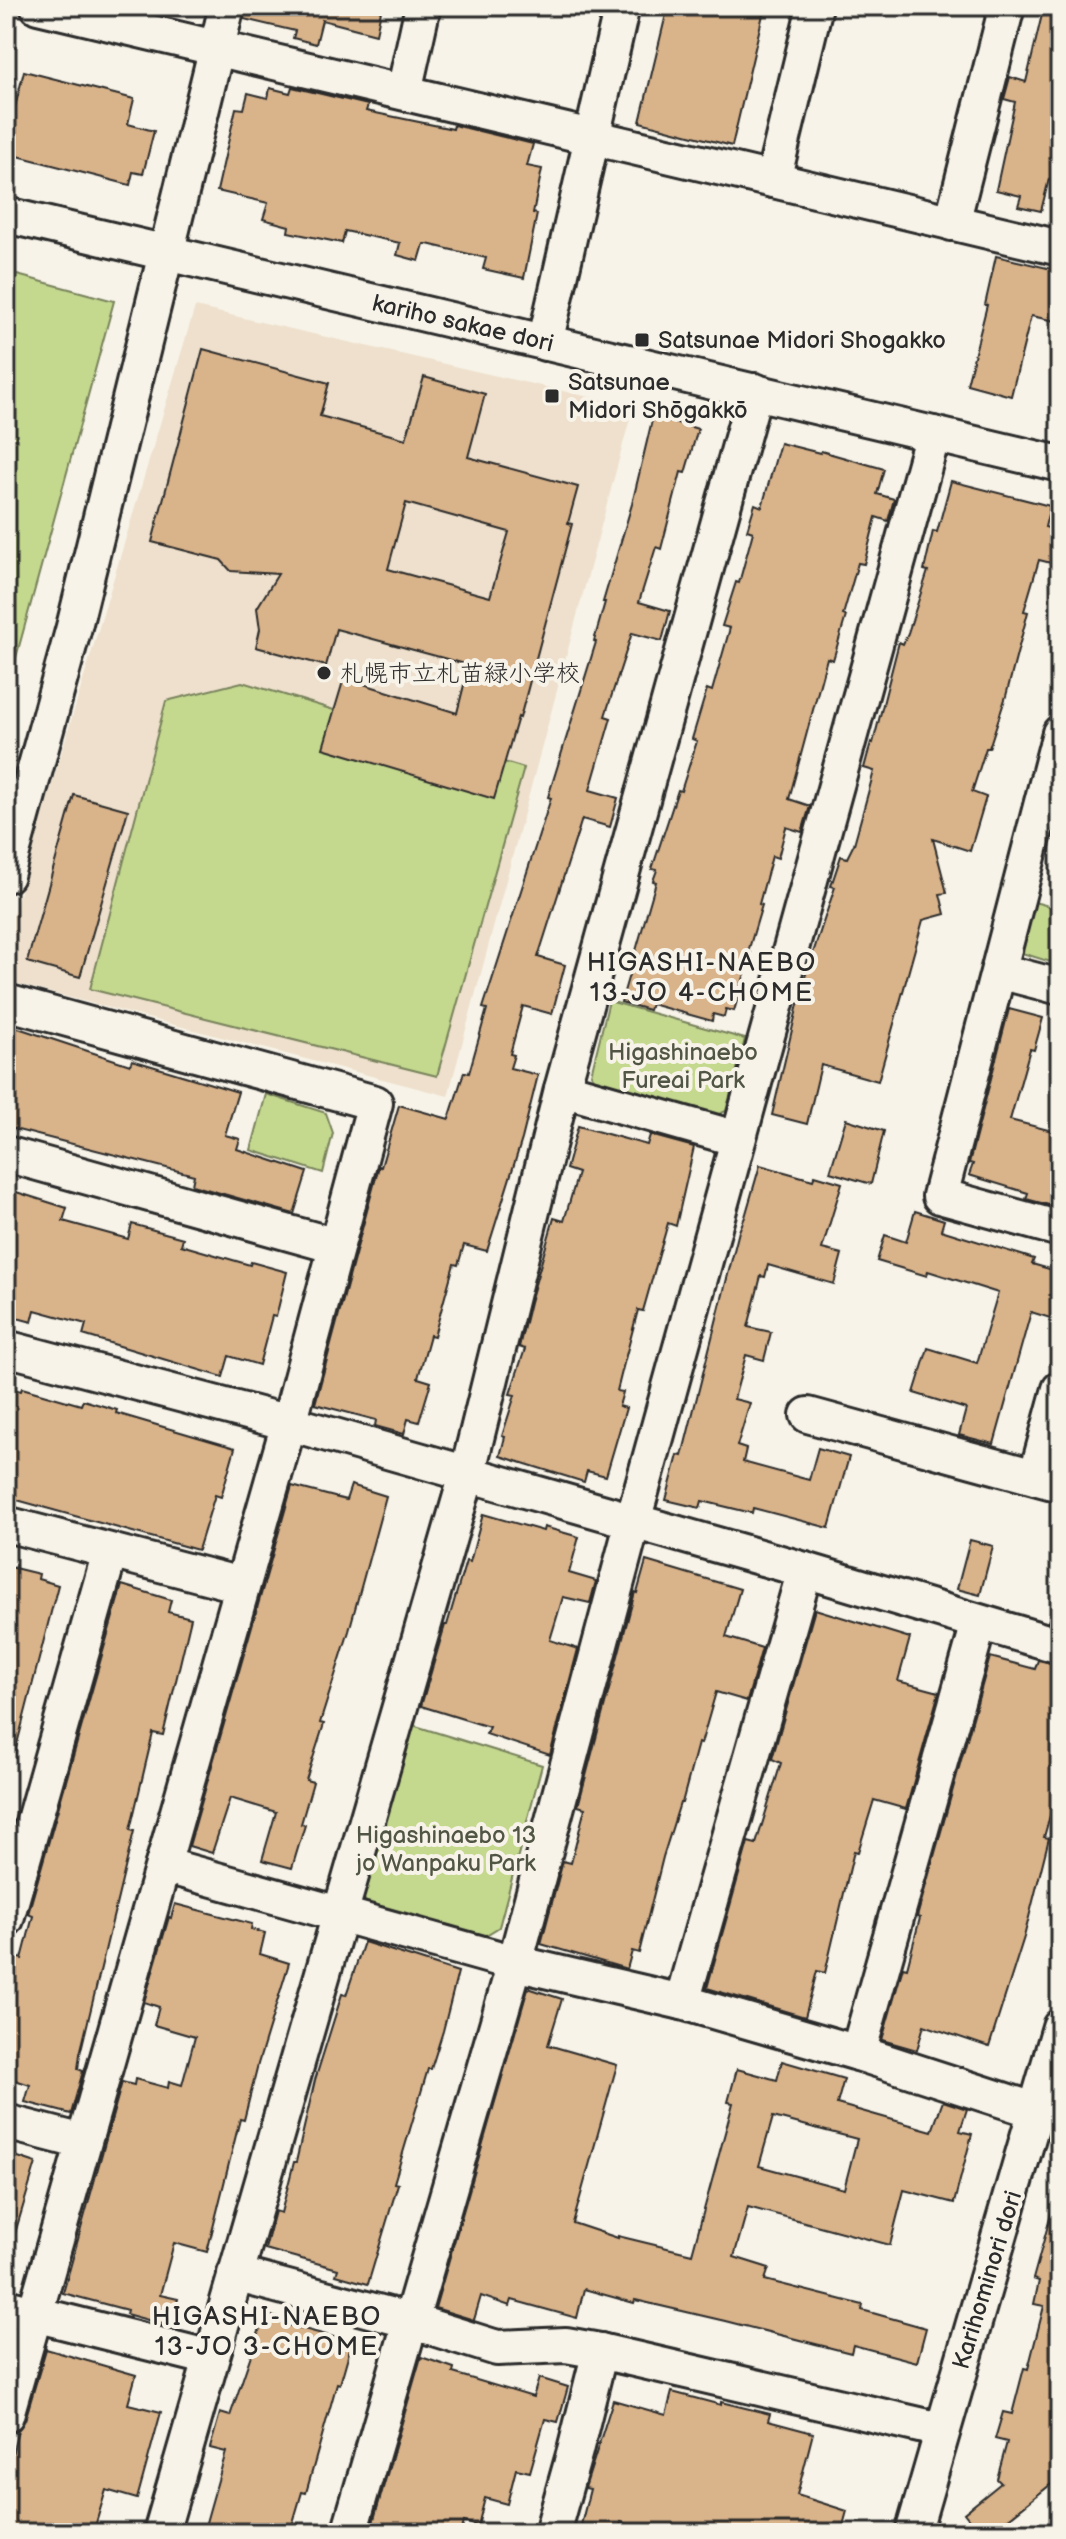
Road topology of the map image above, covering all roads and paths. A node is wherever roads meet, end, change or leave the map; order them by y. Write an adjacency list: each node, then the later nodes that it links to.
1 (38, 6): 7 (street)
2 (227, 6): 7 (street)
3 (423, 6): 8 (street)
4 (622, 6): 9 (street)
5 (815, 6): 10 (street)
6 (1007, 6): 12 (street)
7 (216, 48): 8 (street); 14 (street)
8 (404, 92): 9 (street)
9 (593, 137): 10 (street); 15 (street)
10 (773, 180): 12 (street)
11 (6, 215): 14 (street, kariho sakae dori)
12 (952, 223): 13 (street)
13 (1060, 248)
14 (166, 251): 15 (street, kariho sakae dori); 20 (street)
15 (545, 343): 16 (street, kariho sakae dori)
16 (755, 391): 17 (street, kariho sakae dori); 24 (street)
17 (933, 434): 18 (street, kariho sakae dori); 25 (street)
18 (1060, 464)
19 (1060, 733): 21 (street)
20 (6, 875)
21 (999, 971): 22 (street); 27 (street)
22 (1060, 987)
23 (6, 1002): 28 (street)
24 (562, 1089): 25 (street); 33 (street)
25 (738, 1139): 35 (street)
26 (6, 1154): 28 (street)
27 (1060, 1229)
28 (336, 1246): 32 (street)
29 (6, 1348): 32 (street)
30 (1060, 1389): 34 (street)
31 (808, 1415): 34 (street)
32 (289, 1423): 33 (street); 39 (street)
33 (467, 1475): 35 (street); 43 (street)
34 (1048, 1480)
35 (633, 1521): 38 (street); 45 (street)
36 (6, 1524): 37 (street)
37 (110, 1552): 39 (street); 44 (street)
38 (805, 1570): 40 (street); 46 (street)
39 (241, 1585): 42 (street)
40 (979, 1623): 41 (street); 48 (street)
41 (1060, 1646)
42 (163, 1865): 43 (street); 51 (street)
43 (339, 1913): 45 (street); 52 (street)
44 (6, 1919)
45 (515, 1963): 46 (street); 54 (street)
46 (682, 2002): 48 (street)
47 (1060, 2027): 49 (street, Karihominori dori)
48 (858, 2053): 49 (street)
49 (1037, 2111): 58 (street, Karihominori dori)
50 (6, 2122): 51 (street)
51 (83, 2142): 53 (street)
52 (235, 2274): 54 (street); 56 (street)
53 (21, 2311): 56 (street); 57 (street)
54 (411, 2321): 55 (street); 60 (street)
55 (600, 2351): 58 (street); 61 (street)
56 (211, 2358): 59 (street)
57 (6, 2415)
58 (941, 2430): 62 (street, Karihominori dori)
59 (161, 2533)
60 (349, 2533)
61 (552, 2533)
62 (913, 2533)

